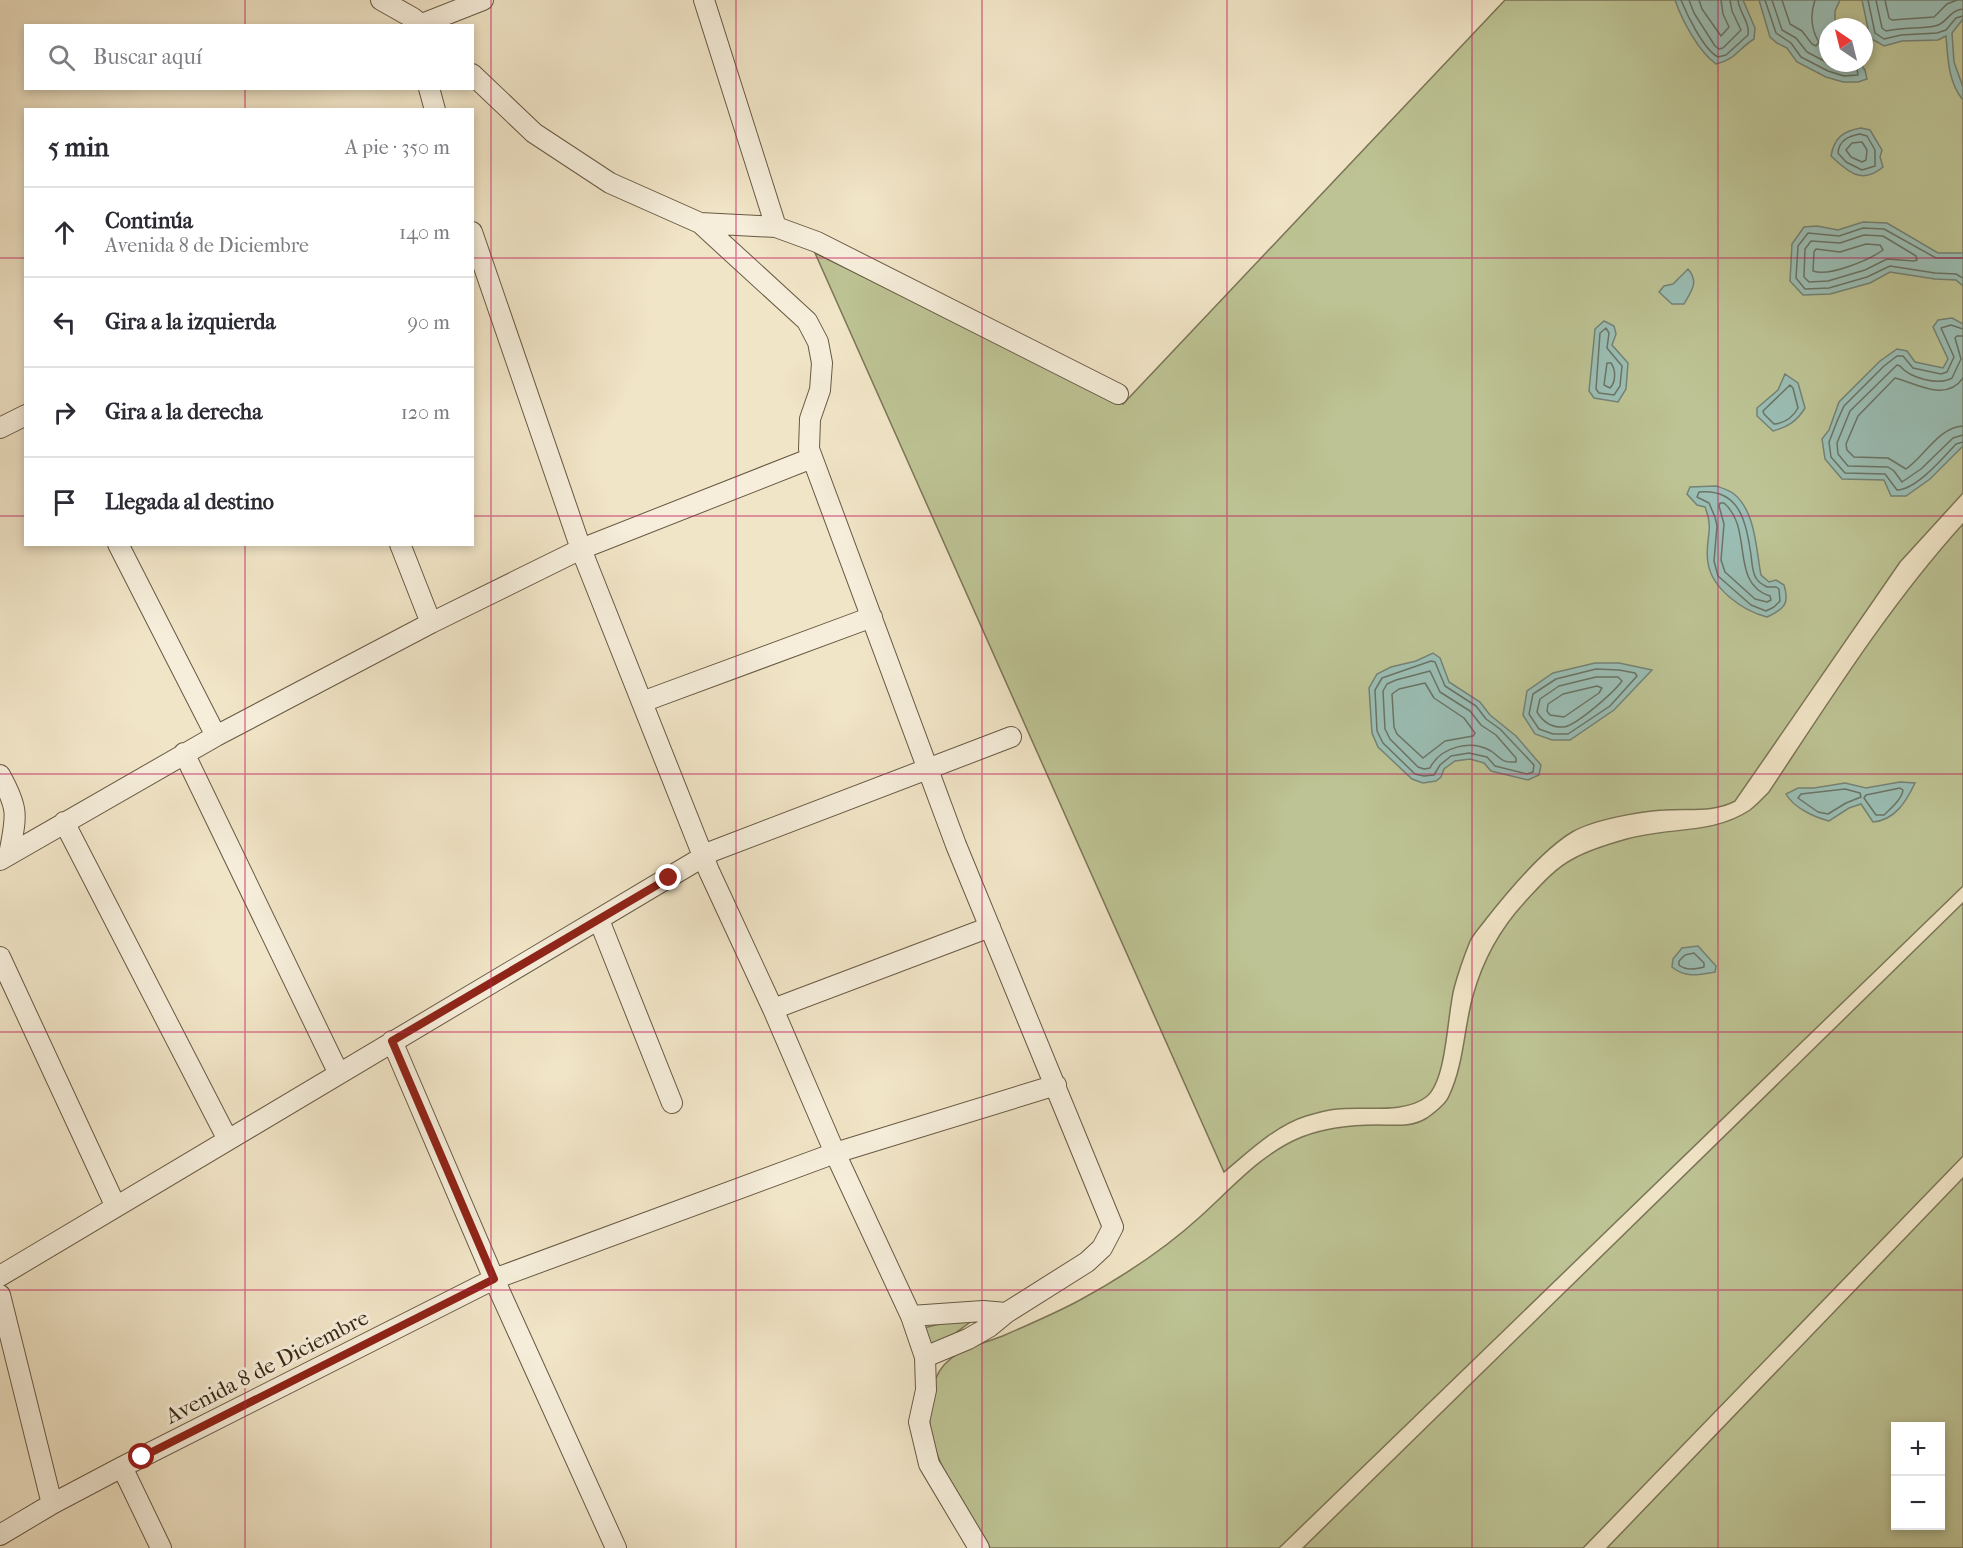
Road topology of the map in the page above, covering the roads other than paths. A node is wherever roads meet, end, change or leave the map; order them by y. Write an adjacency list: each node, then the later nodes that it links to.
1 (381, 0): 4 (street)
2 (483, 0): 4 (street)
3 (704, 0): 9 (street)
4 (413, 18)
5 (474, 76): 8 (street)
6 (430, 90): 7 (street)
7 (434, 108)
8 (700, 223): 9 (street); 14 (street)
9 (776, 227): 11 (street)
10 (474, 238): 17 (street)
11 (1118, 394)
12 (24, 416): 13 (street)
13 (2, 423)
14 (812, 458): 17 (street); 18 (street)
15 (119, 546): 21 (street)
16 (401, 546): 19 (street)
17 (581, 549): 19 (street); 20 (street)
18 (872, 616): 20 (street); 24 (street)
19 (431, 624): 21 (street)
20 (642, 702): 28 (street)
21 (216, 736): 23 (street)
22 (1011, 737): 24 (street)
23 (184, 753): 26 (street); 34 (street)
24 (929, 770): 28 (street); 30 (street)
25 (0, 775): 27 (street)
26 (64, 822): 27 (street); 37 (street)
27 (4, 857)
28 (704, 857): 29 (street); 32 (street)
29 (599, 920): 33 (street); 36 (street)
30 (990, 927): 32 (street); 35 (street)
31 (0, 957): 39 (street)
32 (773, 1009): 38 (street)
33 (392, 1041): 34 (street); 41 (street)
34 (339, 1074): 37 (street)
35 (1056, 1085): 38 (street, Avenida 8 de Diciembre); 43 (street)
36 (672, 1103)
37 (228, 1140): 39 (street)
38 (835, 1153): 41 (street, Avenida 8 de Diciembre); 44 (street)
39 (116, 1207): 40 (street)
40 (0, 1276)
41 (494, 1279): 46 (street, Avenida 8 de Diciembre); 50 (street)
42 (0, 1295): 47 (street)
43 (1006, 1313): 44 (street); 45 (street)
44 (910, 1316): 45 (street)
45 (925, 1357): 51 (street)
46 (122, 1467): 47 (street, Avenida 8 de Diciembre); 49 (street)
47 (52, 1504): 48 (street, Avenida 8 de Diciembre)
48 (0, 1535)
49 (160, 1548)
50 (616, 1548)
51 (979, 1548)

